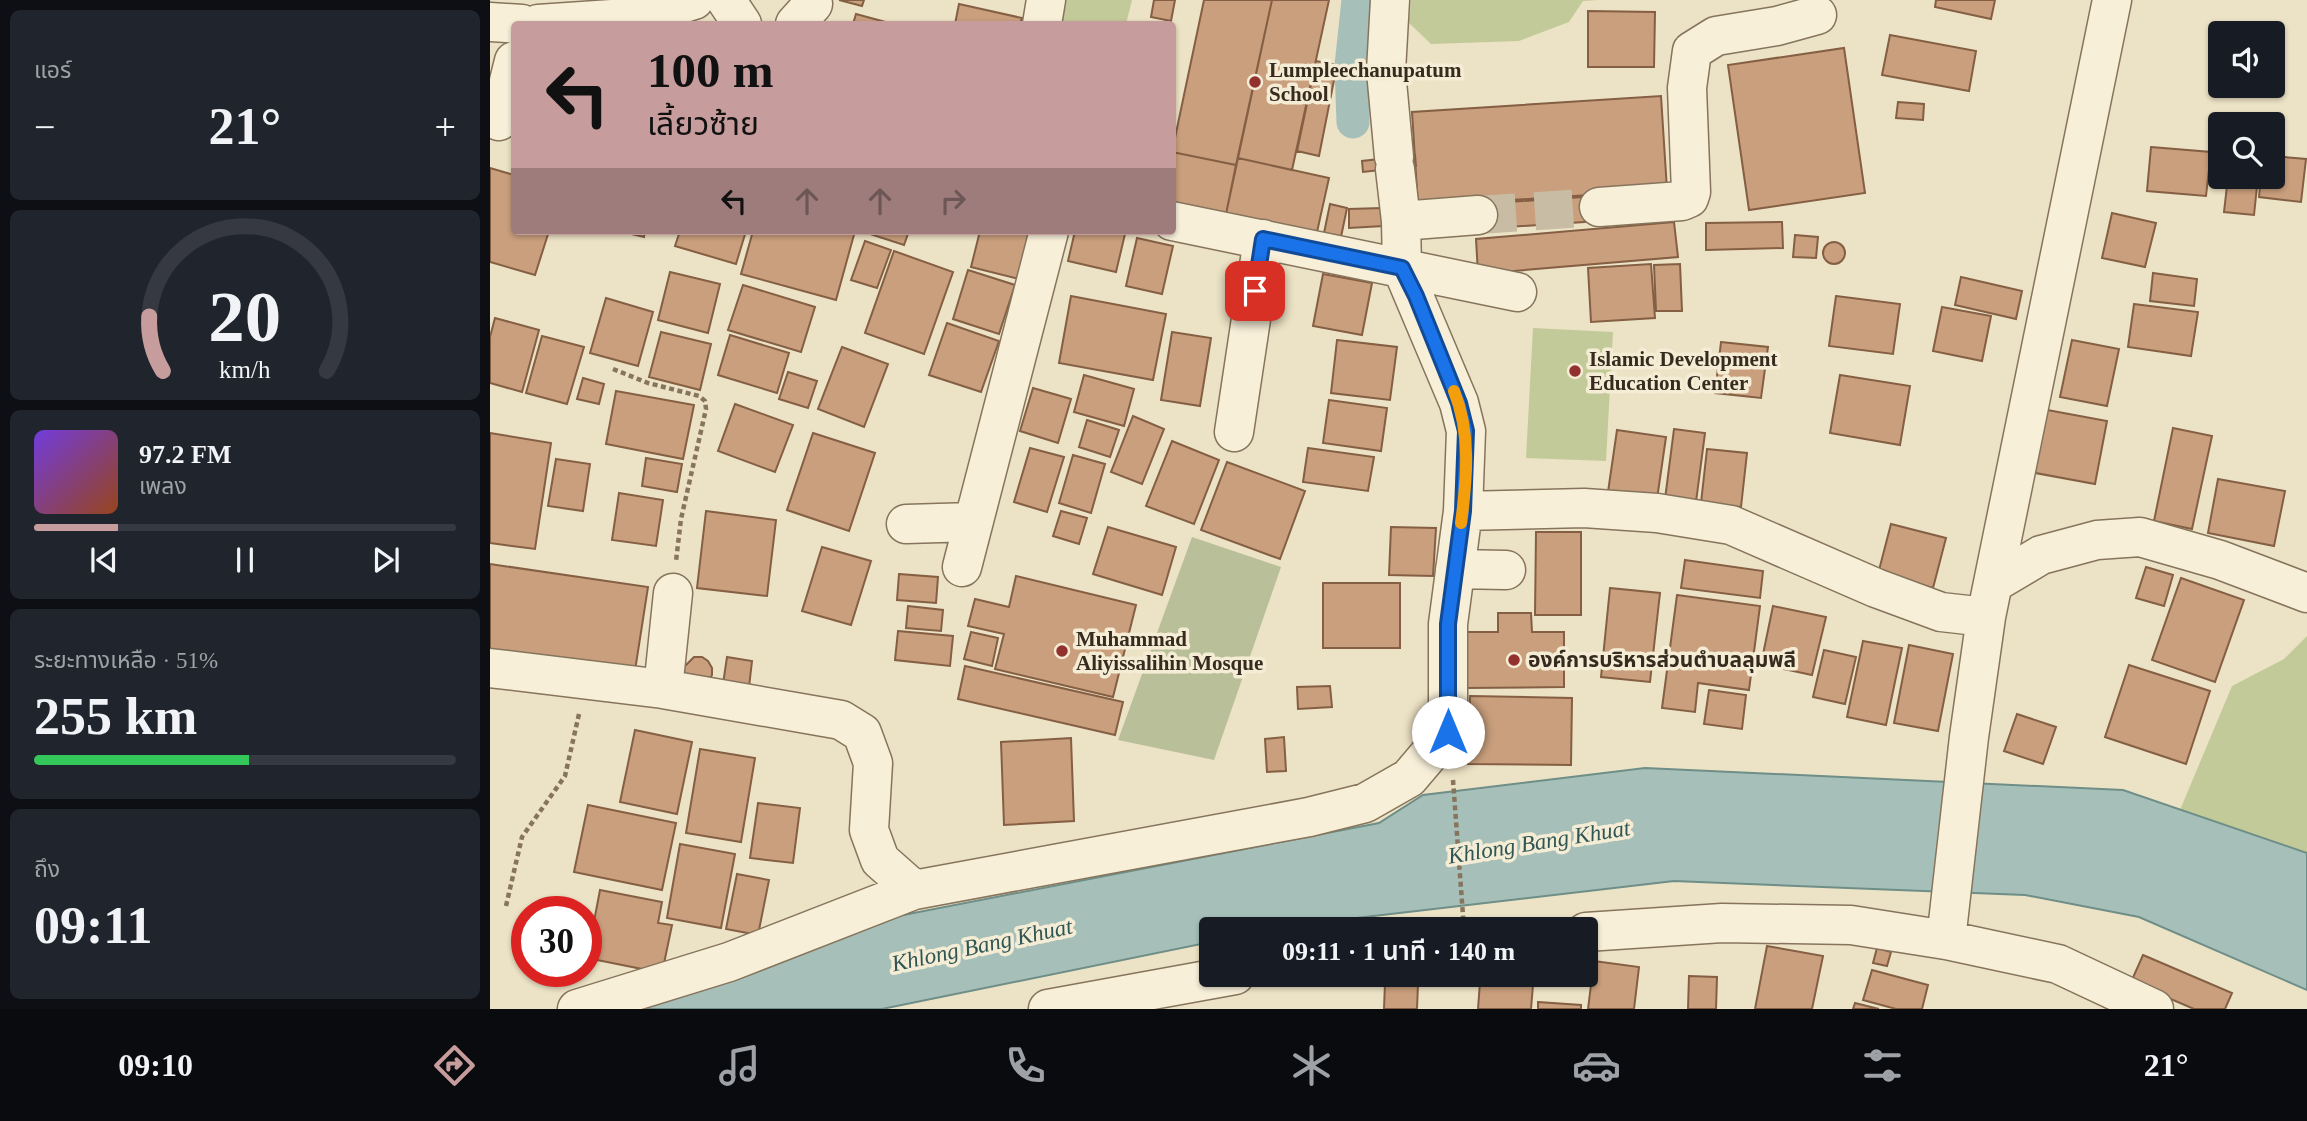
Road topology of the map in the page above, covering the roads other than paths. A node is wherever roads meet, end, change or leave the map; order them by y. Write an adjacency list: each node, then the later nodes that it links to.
1 (564, 0): 8 (street)
2 (694, 0): 9 (street)
3 (726, 0): 10 (street)
4 (1046, 0): 11 (street)
5 (1390, 0): 19 (street)
6 (2112, 0): 33 (street)
7 (1817, 15): 16 (street)
8 (562, 21)
9 (596, 21)
10 (740, 21)
11 (1042, 21)
12 (490, 22): 13 (street)
13 (511, 23)
14 (511, 73): 15 (street)
15 (499, 121)
16 (1599, 207)
17 (1479, 215): 19 (street)
18 (1176, 221): 21 (street)
19 (1401, 221): 22 (street)
20 (1048, 235): 26 (street)
21 (1263, 239): 22 (street); 24 (street)
22 (1402, 268): 23 (street); 25 (street)
23 (1517, 292)
24 (1234, 432)
25 (1463, 511): 29 (street); 33 (street)
26 (973, 522): 27 (street); 28 (street)
27 (906, 524)
28 (962, 567)
29 (1455, 569): 30 (street); 36 (street)
30 (1506, 570)
31 (673, 593): 35 (street)
32 (2307, 593): 33 (street)
33 (1990, 600): 37 (street)
34 (490, 668): 35 (street)
35 (663, 689): 36 (street)
36 (914, 890): 41 (street)
37 (1947, 929): 38 (street); 43 (street)
38 (1598, 931)
39 (1199, 985): 40 (street)
40 (1137, 1002): 42 (street)
41 (577, 1009)
42 (1048, 1009)
43 (2154, 1009)

